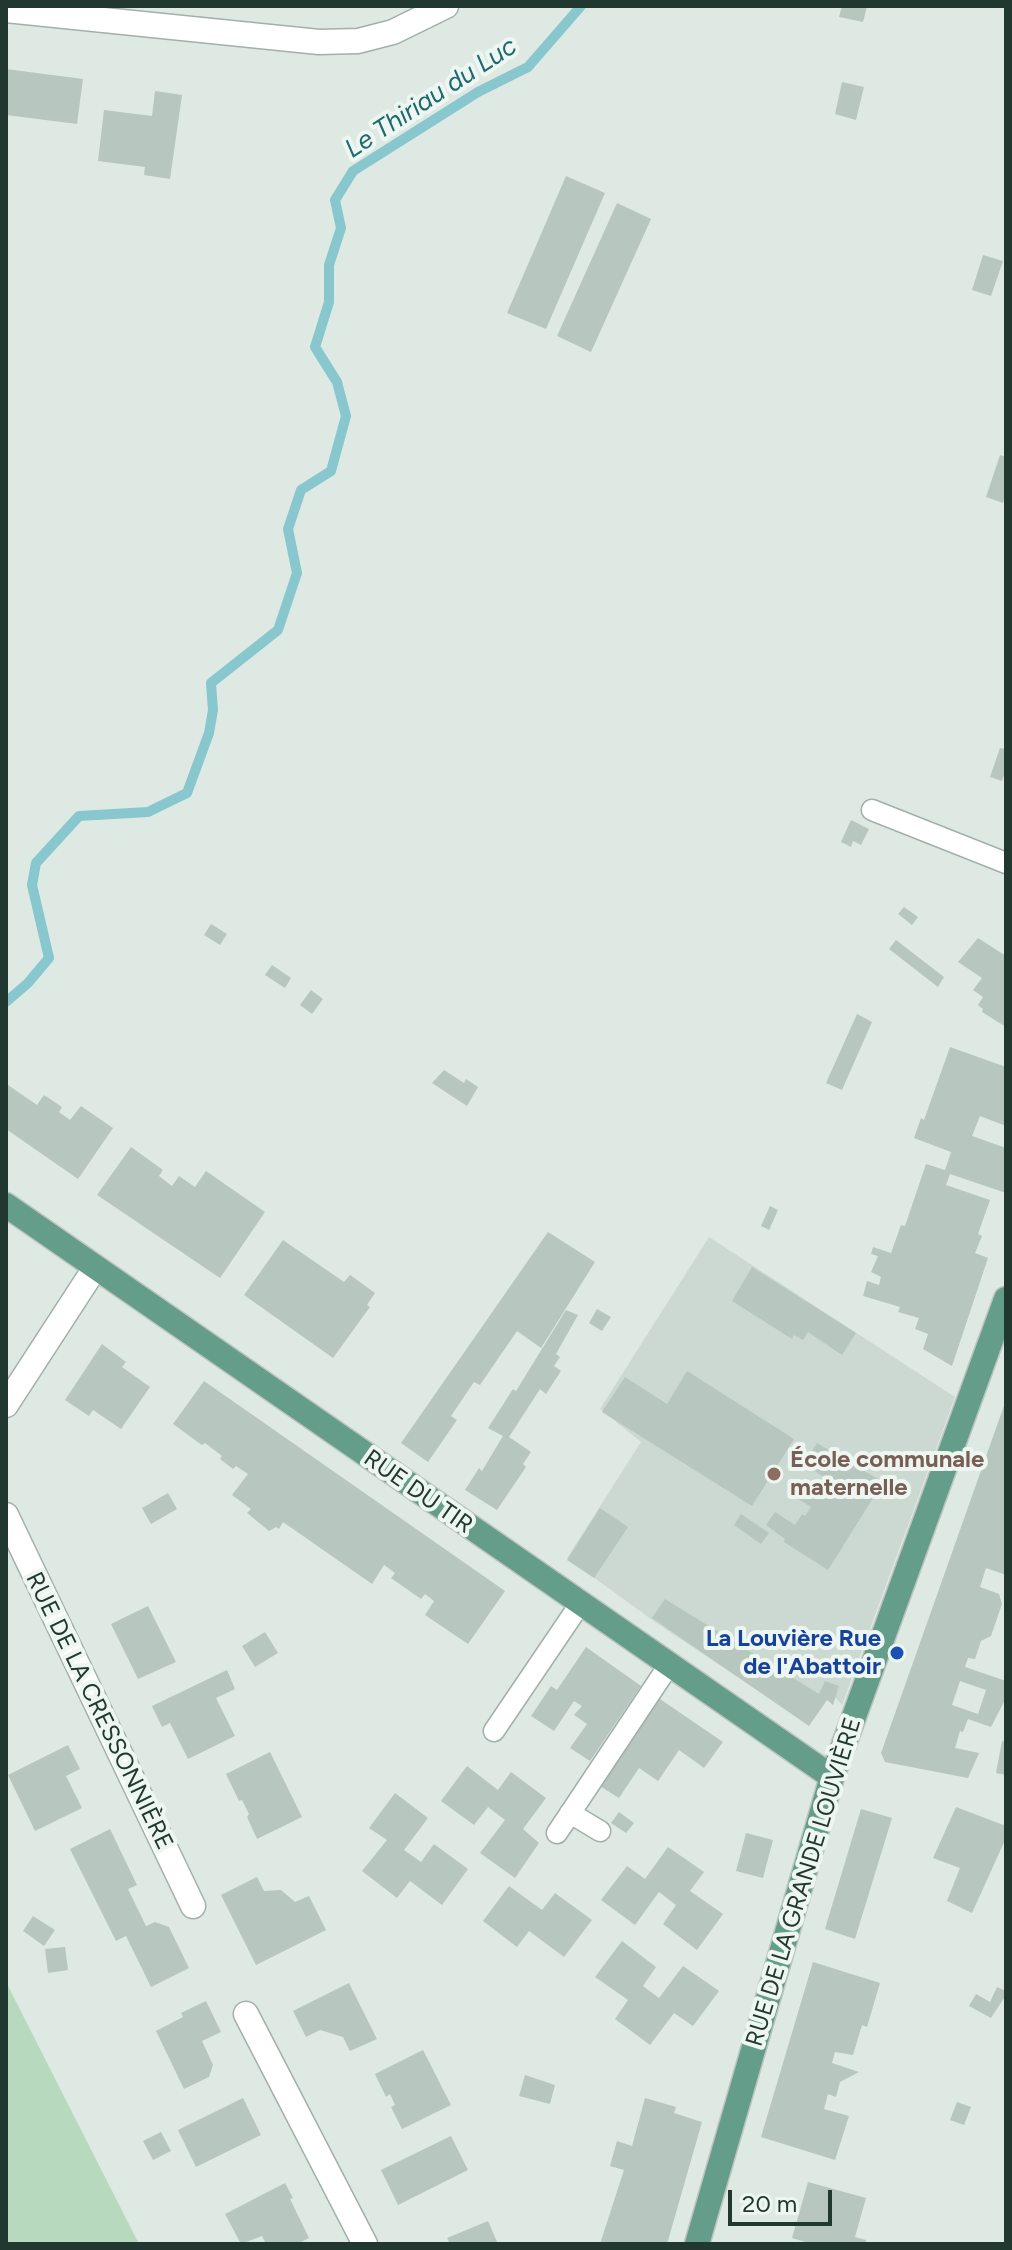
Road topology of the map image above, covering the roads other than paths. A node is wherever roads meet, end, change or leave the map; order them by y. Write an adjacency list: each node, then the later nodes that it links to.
1 (446, 6): 2 (street)
2 (6, 10)
3 (872, 810): 4 (lane)
4 (1006, 863)
5 (6, 1205): 6 (main road, RUE DU TIR)
6 (95, 1268): 8 (street); 10 (main road, RUE DU TIR)
7 (1006, 1299): 13 (main road, RUE DE LA GRANDE LOUVIÈRE)
8 (6, 1405)
9 (6, 1515): 17 (street, RUE DE LA CRESSONNIÈRE)
10 (580, 1604): 11 (main road, RUE DU TIR); 12 (lane)
11 (669, 1665): 13 (main road, RUE DU TIR); 14 (lane)
12 (494, 1731)
13 (832, 1777): 20 (main road, RUE DE LA GRANDE LOUVIÈRE)
14 (570, 1813): 15 (lane); 16 (lane)
15 (600, 1831)
16 (557, 1833)
17 (193, 1906)
18 (246, 2014): 19 (street)
19 (365, 2244)
20 (697, 2244)

